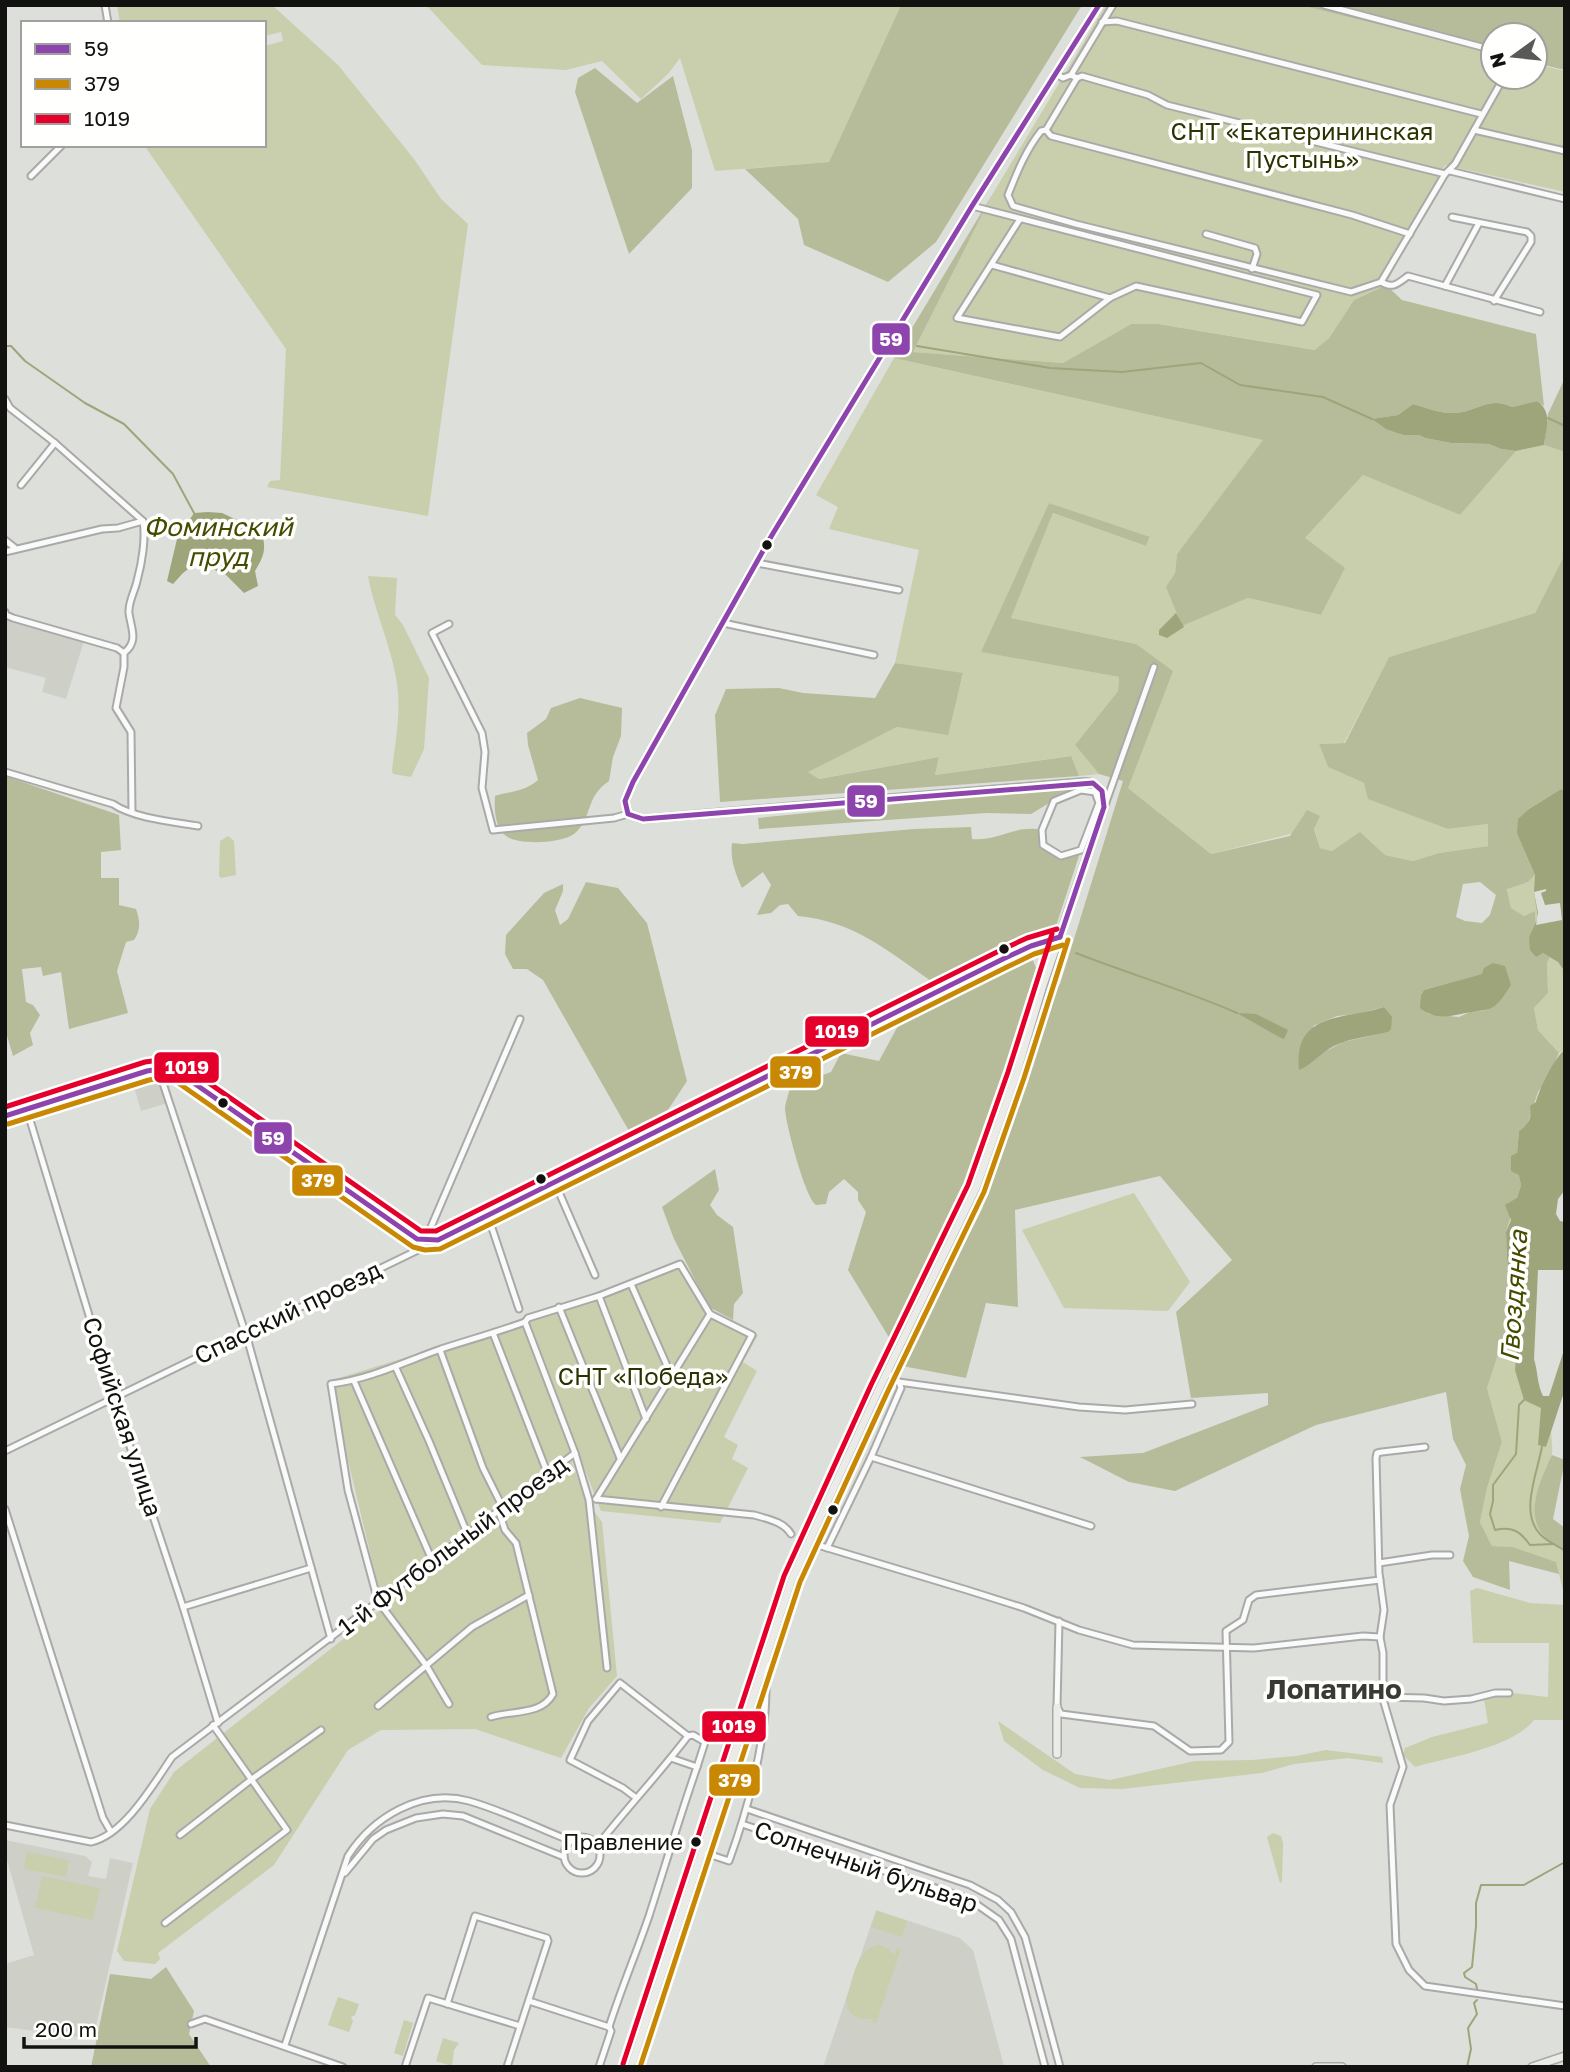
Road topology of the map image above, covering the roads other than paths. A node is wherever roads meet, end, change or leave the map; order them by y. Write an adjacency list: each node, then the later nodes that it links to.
1 (1099, 5): 6 (main road)
2 (1113, 5): 4 (street)
3 (1324, 5): 5 (street)
4 (1102, 22): 7 (street); 9 (street)
5 (1479, 46)
6 (1056, 74): 7 (street); 17 (main road)
7 (1074, 76): 10 (street); 14 (street)
8 (1496, 91): 9 (street)
9 (1482, 114): 11 (street)
10 (1046, 130): 22 (street); 24 (street)
11 (1474, 130): 13 (street); 14 (street)
12 (60, 147): 15 (street)
13 (1565, 151)
14 (1448, 172): 16 (street); 22 (street)
15 (31, 176)
16 (1565, 199)
17 (972, 206): 19 (street); 37 (main road)
18 (1452, 218): 20 (street)
19 (1020, 219): 23 (street); 27 (street)
20 (1479, 223): 26 (street); 28 (street)
21 (1206, 234): 24 (street)
22 (1410, 234): 25 (street)
23 (992, 265): 27 (street); 27 (street)
24 (1252, 269): 25 (street)
25 (1381, 282): 26 (street)
26 (1445, 286): 28 (street)
27 (1110, 298)
28 (1494, 301): 29 (street)
29 (1540, 312)
30 (5, 398): 31 (street)
31 (55, 443): 32 (street); 33 (street)
32 (21, 485)
33 (143, 520): 35 (street); 42 (street)
34 (5, 540): 35 (street)
35 (15, 548): 36 (street)
36 (5, 552)
37 (757, 563): 38 (street); 40 (main road)
38 (899, 590)
39 (5, 612): 42 (street)
40 (723, 623): 43 (street); 49 (main road)
41 (449, 624): 49 (street)
42 (124, 653): 48 (street)
43 (874, 655)
44 (1154, 667): 47 (street)
45 (5, 772): 48 (street)
46 (1095, 792): 46 (street)
47 (1104, 807): 49 (main road); 51 (main road)
48 (132, 811): 50 (street)
49 (628, 814)
50 (198, 826)
51 (1060, 937): 56 (main road, Спасский проезд); 70 (main road)
52 (520, 1019): 58 (street)
53 (158, 1068): 54 (main road); 58 (main road); 67 (street, 1-й Футбольный проезд)
54 (27, 1110): 55 (main road); 74 (street, Софийская улица)
55 (5, 1116)
56 (555, 1183): 57 (main road, Спасский проезд); 59 (street)
57 (488, 1216): 58 (main road, Спасский проезд); 63 (street)
58 (425, 1241): 67 (street, Спасский проезд)
59 (594, 1275)
60 (631, 1284): 61 (street); 64 (street); 71 (street)
61 (599, 1296): 62 (street); 76 (street)
62 (559, 1307): 65 (street); 81 (street)
63 (519, 1309)
64 (710, 1314): 71 (street); 85 (street)
65 (527, 1320): 66 (street); 79 (street)
66 (494, 1333): 68 (street); 82 (street)
67 (246, 1334): 74 (street, Спасский проезд); 93 (street, 1-й Футбольный проезд)
68 (440, 1350): 69 (street); 84 (street)
69 (396, 1368): 72 (street); 88 (street)
70 (887, 1373): 73 (street); 102 (main road)
71 (673, 1377): 76 (street)
72 (354, 1381): 91 (street); 96 (street)
73 (899, 1382): 75 (street); 80 (street)
74 (114, 1398): 78 (street, Спасский проезд); 97 (street, Софийская улица)
75 (1192, 1404)
76 (646, 1419): 81 (street)
77 (1425, 1447): 92 (street)
78 (5, 1451)
79 (575, 1453): 82 (street, 1-й Футбольный проезд); 83 (street)
80 (871, 1457): 87 (street); 98 (street)
81 (620, 1458): 83 (street)
82 (547, 1472): 84 (street, 1-й Футбольный проезд)
83 (593, 1499): 85 (street); 104 (street)
84 (500, 1507): 88 (street, 1-й Футбольный проезд); 95 (street)
85 (661, 1507): 89 (street)
86 (5, 1509): 125 (street)
87 (1091, 1526)
88 (467, 1533): 91 (street, 1-й Футбольный проезд)
89 (791, 1534)
90 (1450, 1555): 92 (street)
91 (432, 1560): 96 (street, 1-й Футбольный проезд)
92 (1379, 1563): 94 (street)
93 (311, 1568): 97 (street); 100 (street, 1-й Футбольный проезд)
94 (1380, 1580): 99 (street); 101 (street)
95 (529, 1595): 103 (street); 110 (street)
96 (378, 1601): 100 (street, 1-й Футбольный проезд); 103 (street)
97 (183, 1606): 111 (street, Софийская улица)
98 (1059, 1621): 101 (street); 109 (street)
99 (1380, 1637): 101 (street); 106 (street)
100 (331, 1639): 111 (street, 1-й Футбольный проезд)
101 (1225, 1648): 109 (street)
102 (767, 1657): 118 (main road); 119 (street)
103 (426, 1665): 107 (street); 108 (street)
104 (607, 1668)
105 (1509, 1693): 106 (street)
106 (1383, 1697): 139 (street)
107 (449, 1704)
108 (378, 1706)
109 (1057, 1707): 114 (main road)
110 (491, 1717)
111 (216, 1724): 117 (street, Софийская улица); 125 (street, 1-й Футбольный проезд)
112 (321, 1730): 117 (street)
113 (688, 1735): 115 (street); 116 (street); 120 (street)
114 (1057, 1755)
115 (671, 1758): 116 (street); 120 (street)
116 (697, 1767): 143 (street)
117 (251, 1779): 126 (street); 135 (street, Софийская улица)
118 (727, 1780): 119 (street); 130 (main road)
119 (753, 1787): 121 (street)
120 (635, 1797): 129 (street)
121 (747, 1810): 122 (street); 123 (street, Солнечный бульвар)
122 (742, 1824): 127 (street, Солнечный бульвар); 130 (street)
123 (789, 1824): 127 (street); 132 (street, Солнечный бульвар)
124 (5, 1825): 125 (street)
125 (111, 1832)
126 (180, 1835)
127 (784, 1838): 134 (street, Солнечный бульвар)
128 (571, 1841): 129 (street); 131 (street); 133 (street)
129 (598, 1846): 131 (street)
130 (702, 1852): 150 (main road)
131 (564, 1857): 133 (street)
132 (937, 1874): 134 (street); 138 (street, Солнечный бульвар)
133 (341, 1878): 144 (street)
134 (933, 1887): 140 (street, Солнечный бульвар)
135 (165, 1923)
136 (528, 2001): 137 (street); 142 (street); 143 (street)
137 (447, 2004): 142 (street); 147 (street)
138 (1044, 2004): 140 (street); 152 (street, Солнечный бульвар)
139 (1565, 2006)
140 (1030, 2007): 151 (street, Солнечный бульвар)
141 (191, 2024): 144 (street)
142 (520, 2026): 148 (street)
143 (609, 2027): 149 (street)
144 (285, 2045): 146 (street)
145 (1565, 2056): 155 (main road)
146 (344, 2067)
147 (405, 2067)
148 (507, 2067)
149 (598, 2067)
150 (631, 2067)
151 (1045, 2067)
152 (1060, 2067)
153 (1315, 2067): 154 (main road)
154 (1342, 2067)
155 (1532, 2067)

